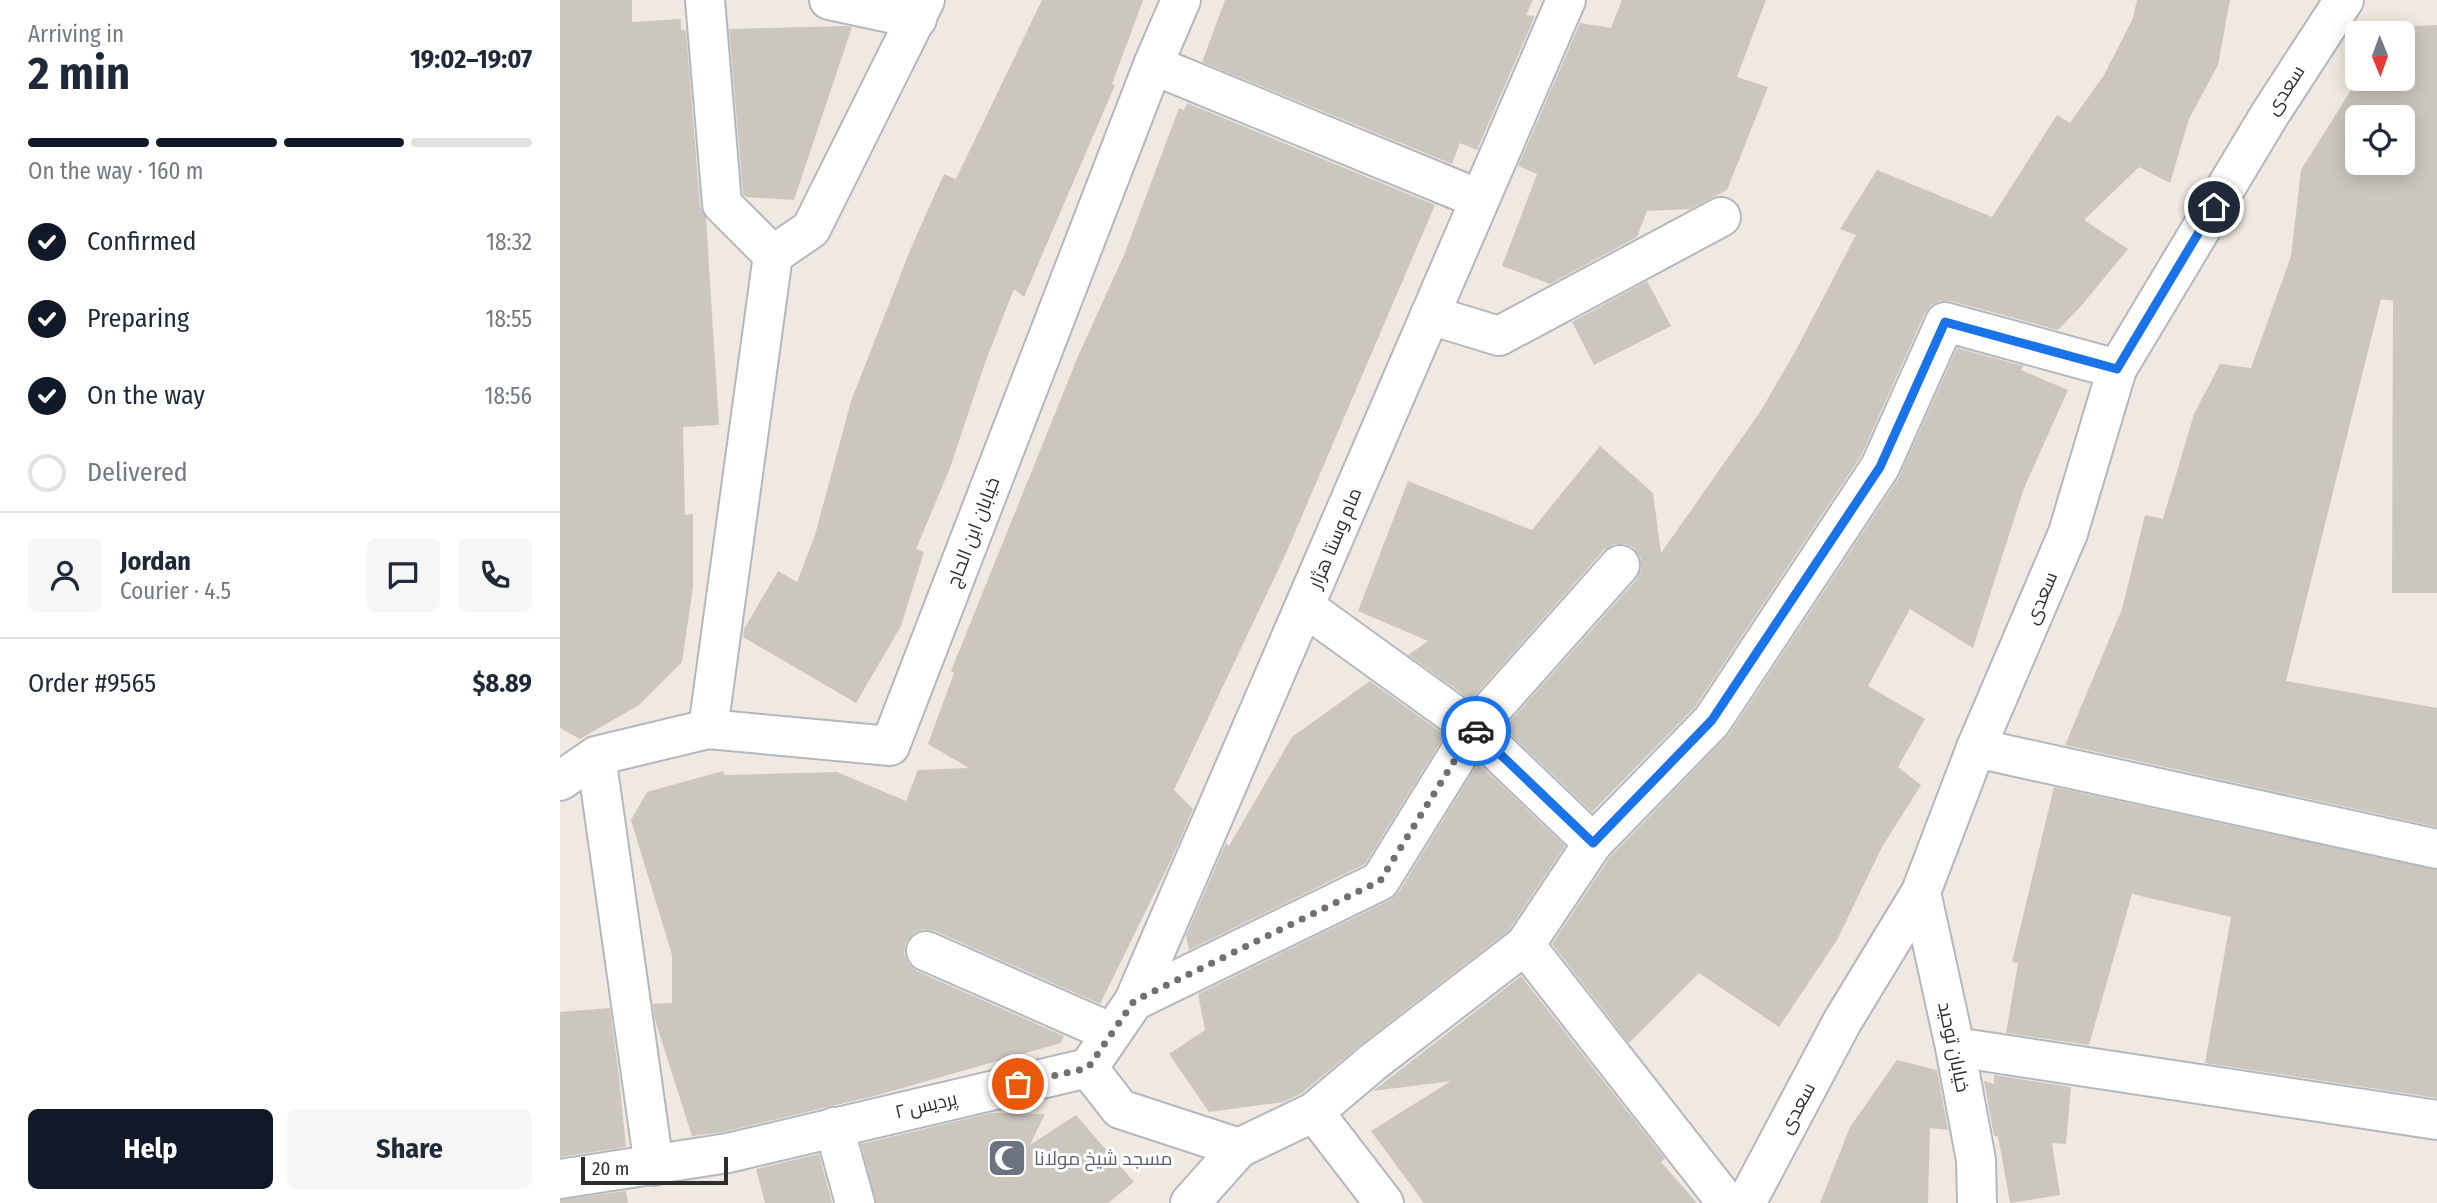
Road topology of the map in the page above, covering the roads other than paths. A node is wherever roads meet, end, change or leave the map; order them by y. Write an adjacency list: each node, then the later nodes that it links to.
1 (705, 0): 10 (street)
2 (829, 0): 6 (street)
3 (1181, 0): 7 (street, خیابان ابن الحاج)
4 (1566, 0): 8 (street, مام وستا هژار)
5 (2344, 0): 12 (street, سعدی)
6 (921, 10): 10 (street)
7 (1153, 65): 8 (street); 15 (street, خیابان ابن الحاج)
8 (1479, 200): 11 (street, مام وستا هژار)
9 (1721, 217): 11 (street)
10 (773, 255): 15 (street)
11 (1430, 315): 14 (street, مام وستا هژار)
12 (2117, 369): 17 (street, سعدی); 20 (street)
13 (1620, 565): 16 (street)
14 (1305, 607): 16 (street); 25 (street, مام وستا هژار)
15 (708, 729): 18 (street, خیابان ابن الحاج)
16 (1474, 729): 20 (street); 25 (street)
17 (1976, 748): 21 (street); 22 (street, سعدی)
18 (596, 756): 19 (street, خیابان ابن الحاج); 33 (street)
19 (560, 781)
20 (1593, 843): 23 (street)
21 (2437, 849)
22 (1921, 892): 27 (street, خیابان توحید); 39 (street, سعدی)
23 (1525, 945): 29 (street); 38 (street)
24 (926, 951): 26 (street)
25 (1134, 1001): 26 (street, مام وستا هژار)
26 (1112, 1033): 28 (street, مام وستا هژار)
27 (1955, 1047): 30 (street); 40 (street, خیابان توحید)
28 (1088, 1068): 31 (street, پردیس ۲); 32 (street)
29 (1314, 1112): 32 (street); 37 (street)
30 (2437, 1119)
31 (834, 1127): 33 (street, پردیس ۲); 35 (street)
32 (1239, 1148): 36 (street)
33 (654, 1166): 34 (street, پردیس ۲)
34 (560, 1179)
35 (855, 1203)
36 (1190, 1203)
37 (1384, 1203)
38 (1727, 1203)
39 (1746, 1203)
40 (1976, 1203)

